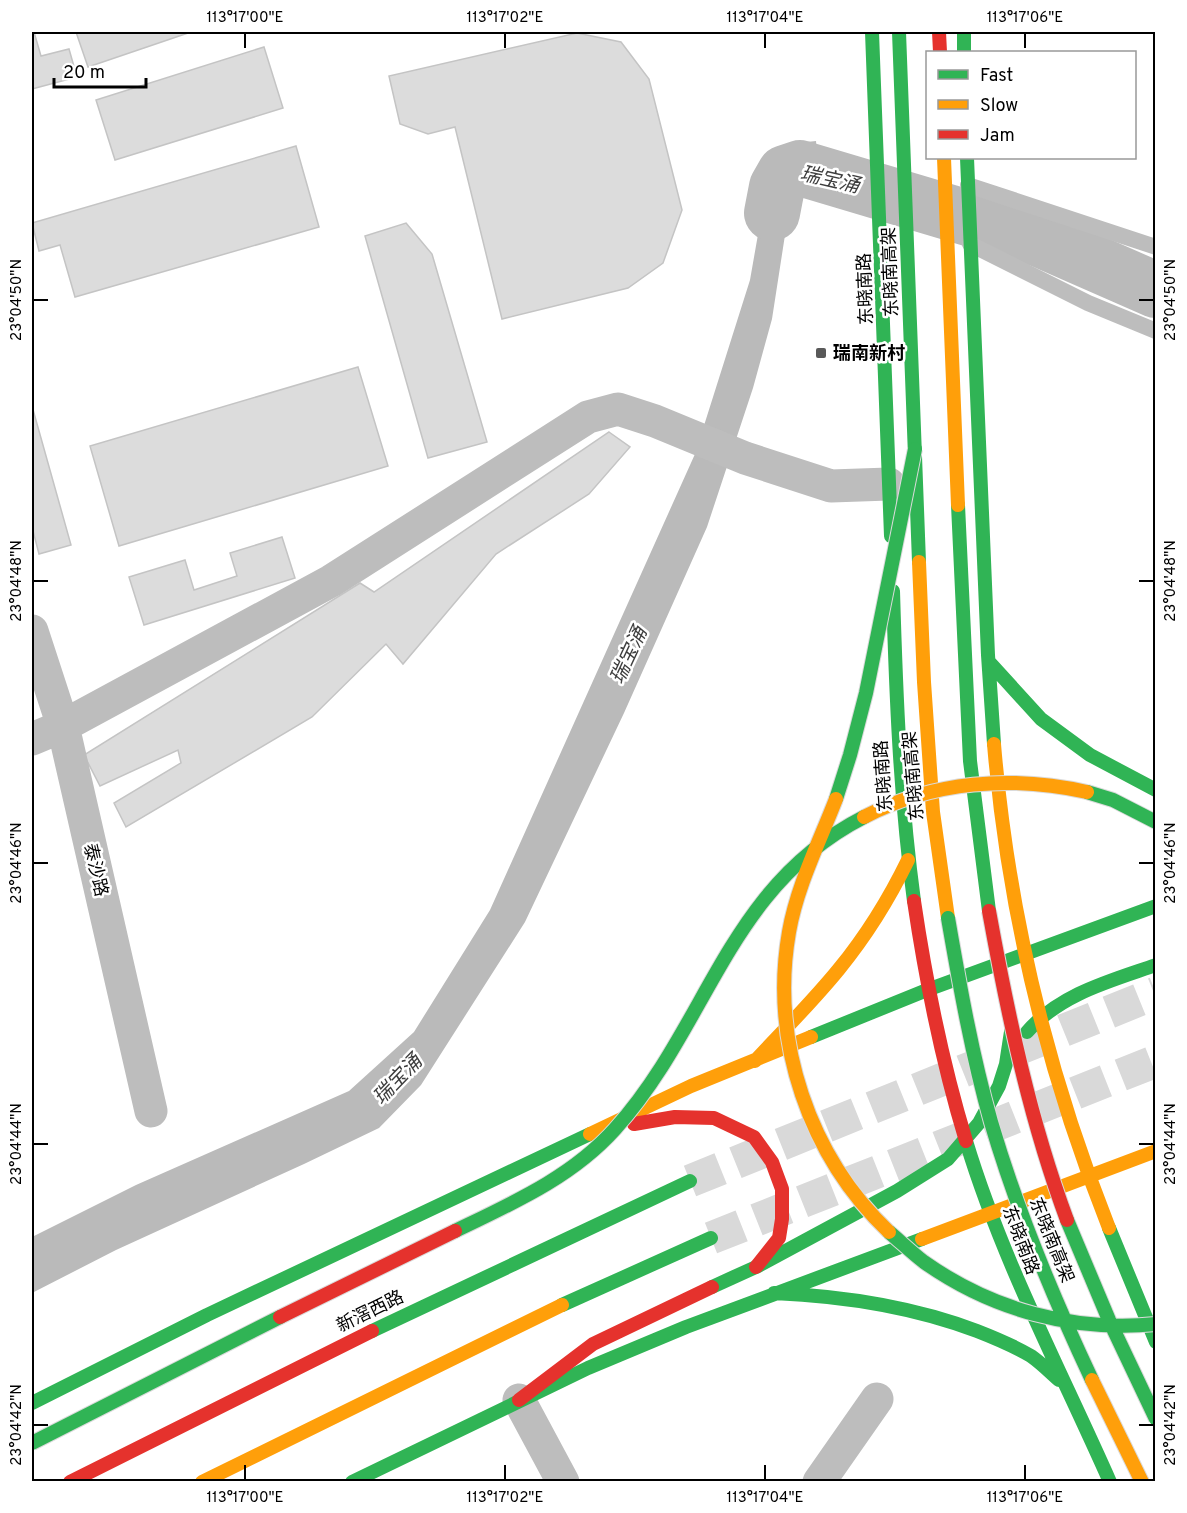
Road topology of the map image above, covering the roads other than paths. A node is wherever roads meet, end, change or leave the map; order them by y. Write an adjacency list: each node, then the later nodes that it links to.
1 (872, 32): 14 (main road, 东晓南路)
2 (899, 32): 13 (main road, 东晓南高架)
3 (939, 32): 5 (main road)
4 (964, 32): 6 (main road)
5 (940, 51)
6 (964, 51)
7 (944, 159): 46 (main road, 东晓南高架, bridge)
8 (967, 159): 9 (main road)
9 (968, 185): 10 (main road); 11 (lane)
10 (970, 244): 12 (lane); 16 (main road)
11 (1155, 247)
12 (1155, 331)
13 (915, 449): 38 (main road, bridge); 54 (main road, 东晓南高架, bridge)
14 (890, 484): 17 (street); 21 (main road, 东晓南路)
15 (32, 631): 17 (street, 泰沙路)
16 (990, 663): 19 (main road); 23 (main road)
17 (63, 726): 18 (street); 28 (street, 泰沙路)
18 (32, 739)
19 (1155, 790)
20 (1155, 822): 47 (main road, bridge)
21 (908, 860): 25 (main road, 东晓南路); 27 (main road)
22 (1155, 906): 23 (main road)
23 (1025, 954): 25 (main road); 26 (main road); 30 (main road)
24 (1155, 965): 26 (main road)
25 (927, 990): 27 (main road); 30 (main road, 东晓南路)
26 (1041, 1018): 32 (main road); 34 (main road)
27 (755, 1061): 29 (main road)
28 (151, 1111)
29 (595, 1131): 36 (main road); 45 (main road)
30 (965, 1139): 34 (main road, 东晓南路); 36 (main road)
31 (1155, 1151): 32 (main road)
32 (1089, 1177): 34 (main road); 39 (main road)
33 (690, 1181): 48 (main road, 新滘西路)
34 (991, 1211): 37 (main road); 42 (main road, 东晓南路)
35 (711, 1238): 49 (main road)
36 (756, 1267): 44 (main road)
37 (774, 1293): 42 (main road); 44 (main road)
38 (1155, 1324)
39 (1150, 1350): 40 (main road)
40 (1113, 1352)
41 (1097, 1358): 42 (main road)
42 (1069, 1390): 53 (main road, 东晓南路)
43 (877, 1399): 52 (street)
44 (519, 1400): 50 (main road); 51 (street)
45 (32, 1403)
46 (1155, 1419)
47 (32, 1443)
48 (70, 1482)
49 (202, 1482)
50 (352, 1482)
51 (563, 1482)
52 (819, 1482)
53 (1110, 1482)
54 (1142, 1482)

